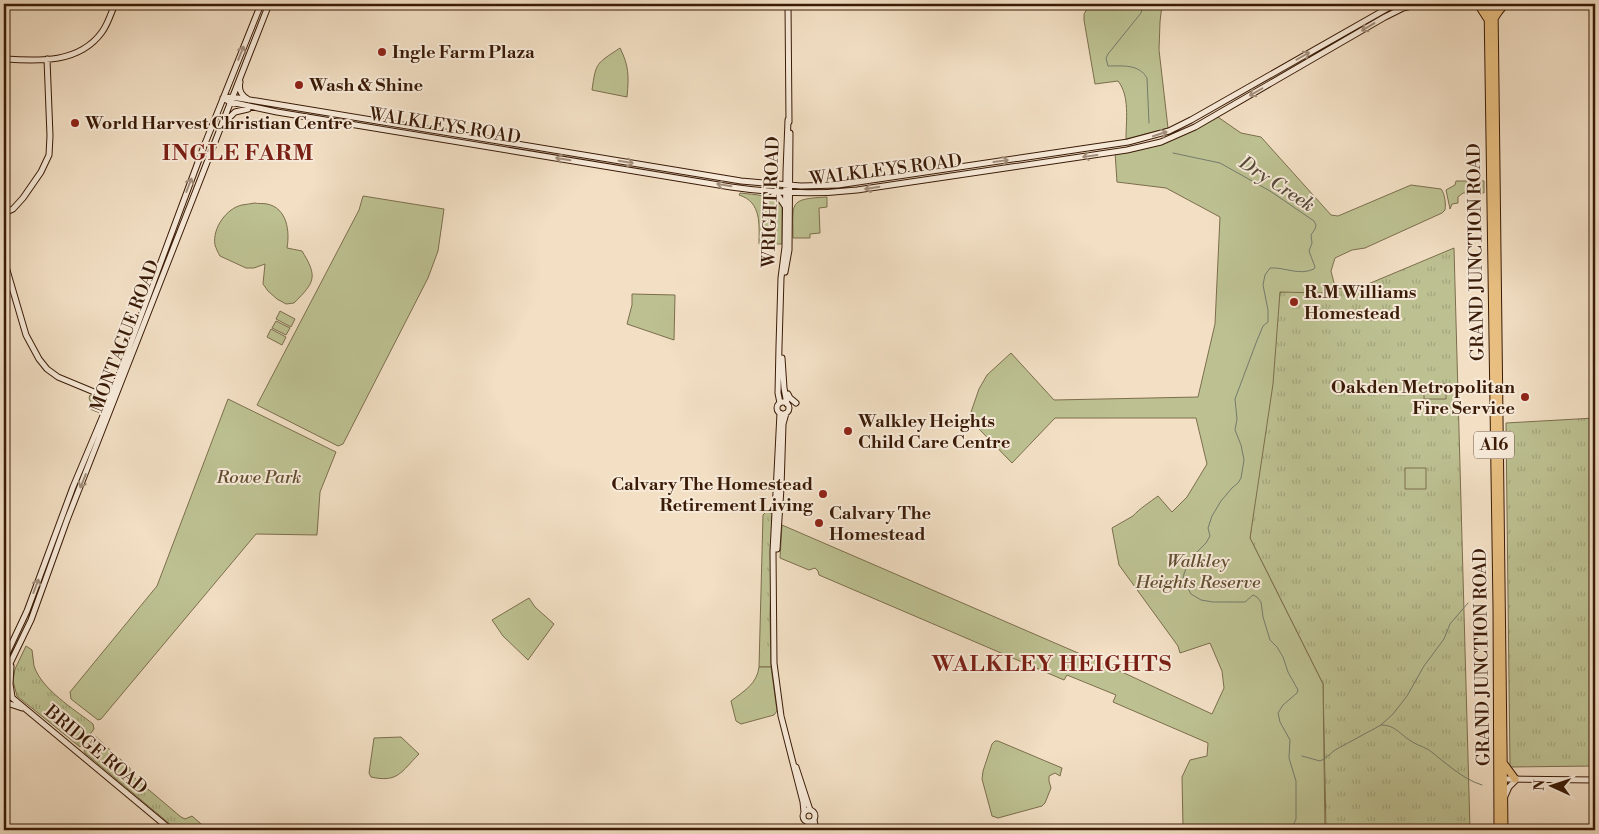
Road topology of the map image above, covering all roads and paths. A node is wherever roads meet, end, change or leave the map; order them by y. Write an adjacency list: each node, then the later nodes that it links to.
1 (115, 4): 13 (main road)
2 (261, 4): 15 (main road, MONTAGUE ROAD, one-way to 2)
3 (269, 4): 14 (main road, MONTAGUE ROAD)
4 (788, 4): 20 (main road, WRIGHT ROAD)
5 (1395, 4): 23 (main road, WALKLEYS ROAD, one-way to 5)
6 (1420, 4): 26 (main road, WALKLEYS ROAD, one-way to 26)
7 (1478, 4): 11 (highway)
8 (1488, 4): 11 (highway, GRAND JUNCTION ROAD / A16)
9 (1494, 4): 11 (highway, GRAND JUNCTION ROAD / A16)
10 (1505, 4): 11 (highway)
11 (1491, 20): 38 (highway, GRAND JUNCTION ROAD / A16)
12 (4, 59): 13 (main road)
13 (47, 59): 28 (main road)
14 (243, 70): 16 (main road, MONTAGUE ROAD); 17 (main road)
15 (223, 98): 16 (main road, WALKLEYS ROAD); 32 (main road, MONTAGUE ROAD, one-way to 15)
16 (231, 100): 17 (main road, WALKLEYS ROAD); 18 (main road, WALKLEYS ROAD); 19 (main road, MONTAGUE ROAD)
17 (250, 100): 21 (main road, WALKLEYS ROAD, one-way to 21)
18 (261, 109): 19 (main road); 24 (main road, WALKLEYS ROAD, one-way to 18)
19 (218, 132): 32 (main road, MONTAGUE ROAD)
20 (788, 173): 21 (main road); 22 (main road, WRIGHT ROAD); 23 (main road)
21 (767, 184): 22 (main road, WALKLEYS ROAD)
22 (788, 185): 23 (main road, WALKLEYS ROAD); 25 (main road, WRIGHT ROAD)
23 (801, 186)
24 (772, 192): 25 (main road, WALKLEYS ROAD); 27 (main road)
25 (788, 193): 26 (main road, WALKLEYS ROAD); 27 (main road, WRIGHT ROAD)
26 (806, 194): 27 (main road)
27 (788, 208): 30 (main road, WRIGHT ROAD)
28 (4, 213)
29 (4, 260): 32 (main road)
30 (779, 342): 31 (main road, WRIGHT ROAD); 33 (main road, WRIGHT ROAD)
31 (783, 366): 34 (main road, WRIGHT ROAD); 35 (main road)
32 (112, 400): 40 (main road, MONTAGUE ROAD, one-way to 32); 41 (main road, MONTAGUE ROAD, one-way to 41)
33 (780, 403): 34 (main road); 36 (main road)
34 (787, 404): 37 (main road)
35 (796, 404)
36 (780, 413): 37 (main road); 39 (main road)
37 (786, 413): 39 (main road)
38 (1496, 424): 47 (highway, GRAND JUNCTION ROAD / A16); 48 (highway, GRAND JUNCTION ROAD / A16)
39 (774, 559): 52 (main road)
40 (4, 660)
41 (11, 660): 42 (main road, MONTAGUE ROAD); 44 (main road)
42 (4, 676)
43 (4, 691): 44 (main road, BRIDGE ROAD)
44 (13, 698): 46 (main road, BRIDGE ROAD)
45 (4, 702): 46 (main road)
46 (27, 710): 54 (main road, BRIDGE ROAD)
47 (1504, 763): 48 (highway, GRAND JUNCTION ROAD / A16); 49 (highway)
48 (1501, 779): 49 (main road); 51 (highway, GRAND JUNCTION ROAD / A16); 56 (highway, GRAND JUNCTION ROAD / A16)
49 (1516, 779): 50 (main road); 51 (main road)
50 (1595, 780)
51 (1504, 798): 57 (highway, GRAND JUNCTION ROAD / A16)
52 (807, 811): 53 (main road); 53 (main road)
53 (811, 821): 55 (main road)
54 (171, 830)
55 (814, 830)
56 (1498, 830)
57 (1504, 830)

